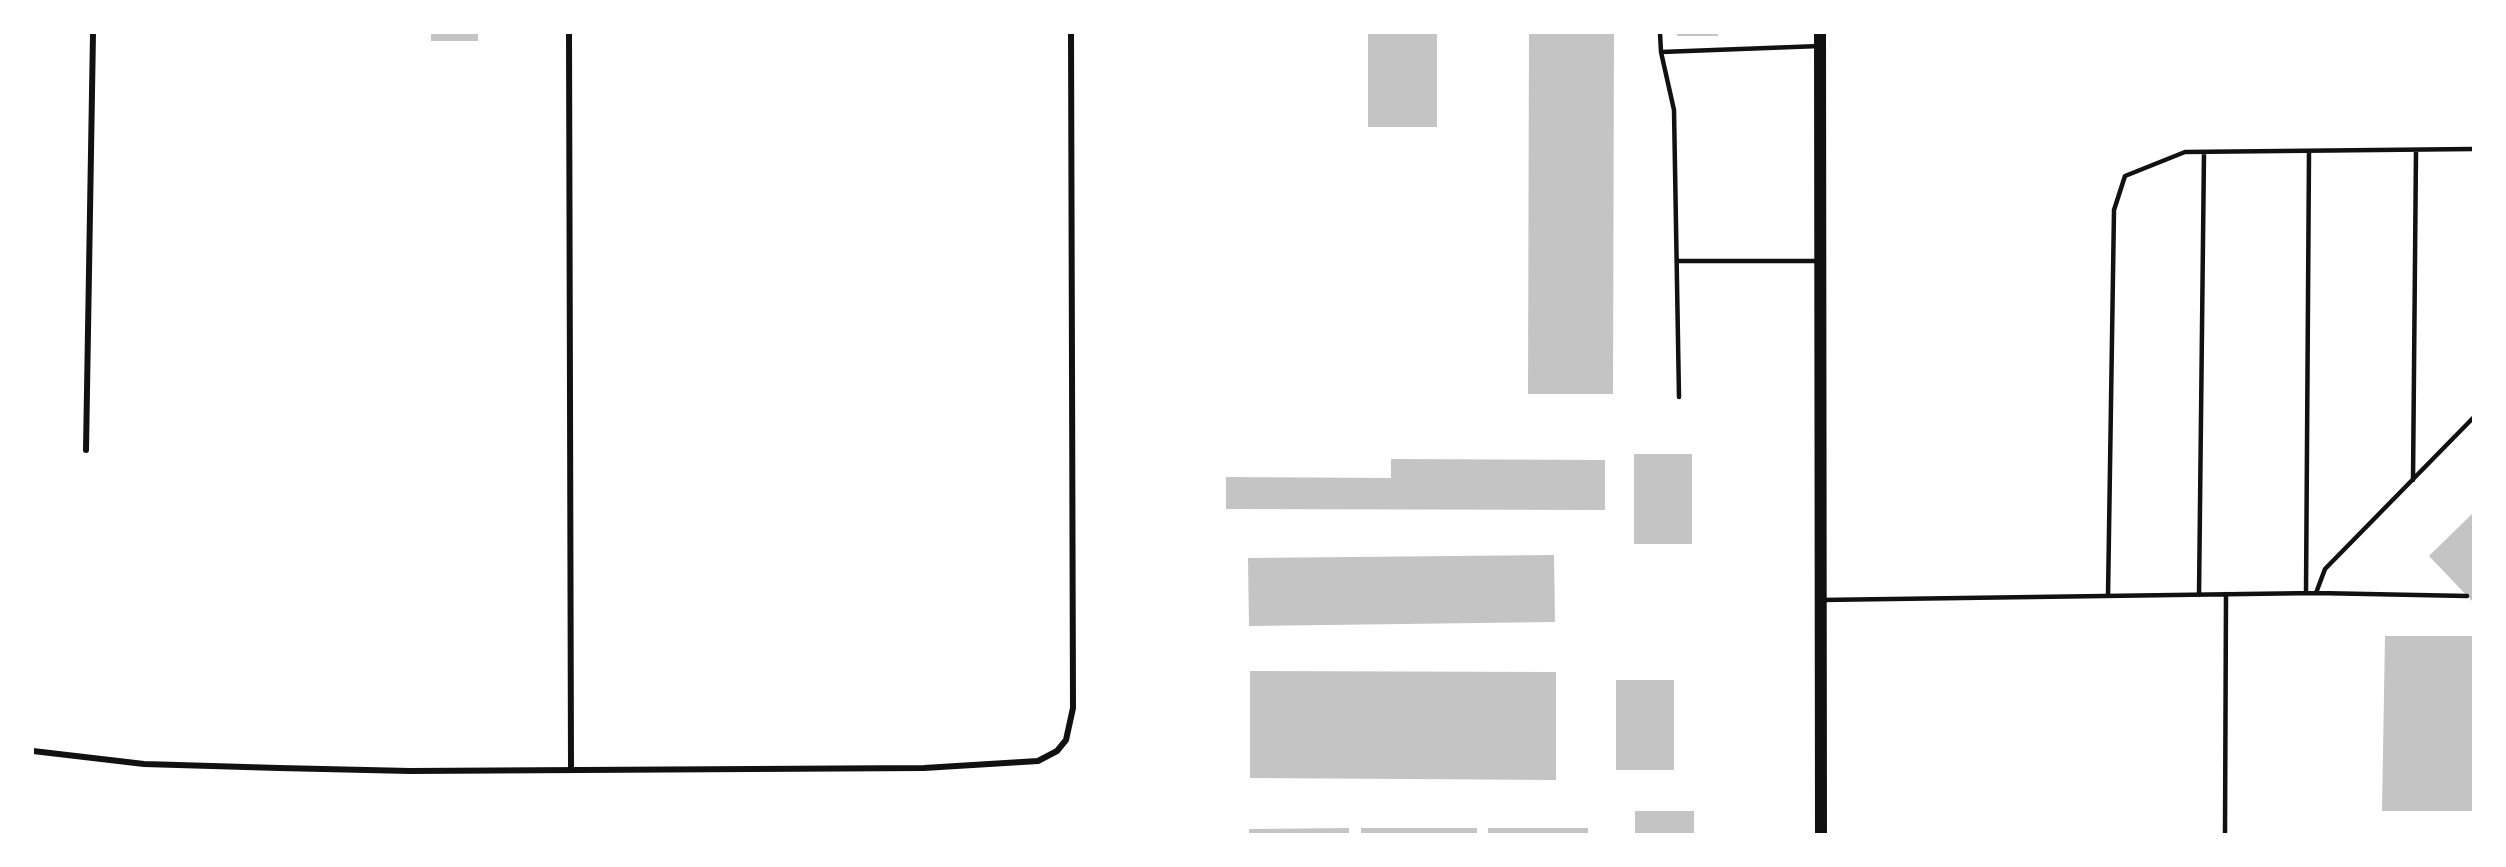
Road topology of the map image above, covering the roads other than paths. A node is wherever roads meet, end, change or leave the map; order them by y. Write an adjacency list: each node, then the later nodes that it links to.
1 (93, 33): 16 (street)
2 (568, 33): 26 (street)
3 (1071, 33): 26 (street)
4 (1660, 33): 7 (lane)
5 (1820, 33): 6 (main road)
6 (1820, 46): 7 (lane); 13 (main road)
7 (1661, 52): 12 (lane)
8 (2473, 149): 9 (lane)
9 (2416, 150): 10 (lane); 17 (lane)
10 (2309, 151): 11 (lane); 18 (lane)
11 (2204, 152): 21 (lane); 22 (lane)
12 (1677, 261): 13 (lane); 14 (lane)
13 (1820, 261): 24 (main road)
14 (1679, 397)
15 (2473, 418): 17 (lane)
16 (86, 450)
17 (2413, 480): 19 (lane)
18 (2306, 592): 19 (lane); 20 (lane)
19 (2316, 592): 23 (lane)
20 (2226, 594): 21 (lane); 28 (lane)
21 (2199, 595): 22 (lane)
22 (2108, 596): 24 (lane)
23 (2466, 596)
24 (1821, 600): 27 (main road)
25 (33, 751): 26 (street)
26 (571, 769)
27 (1821, 834)
28 (2225, 834)

